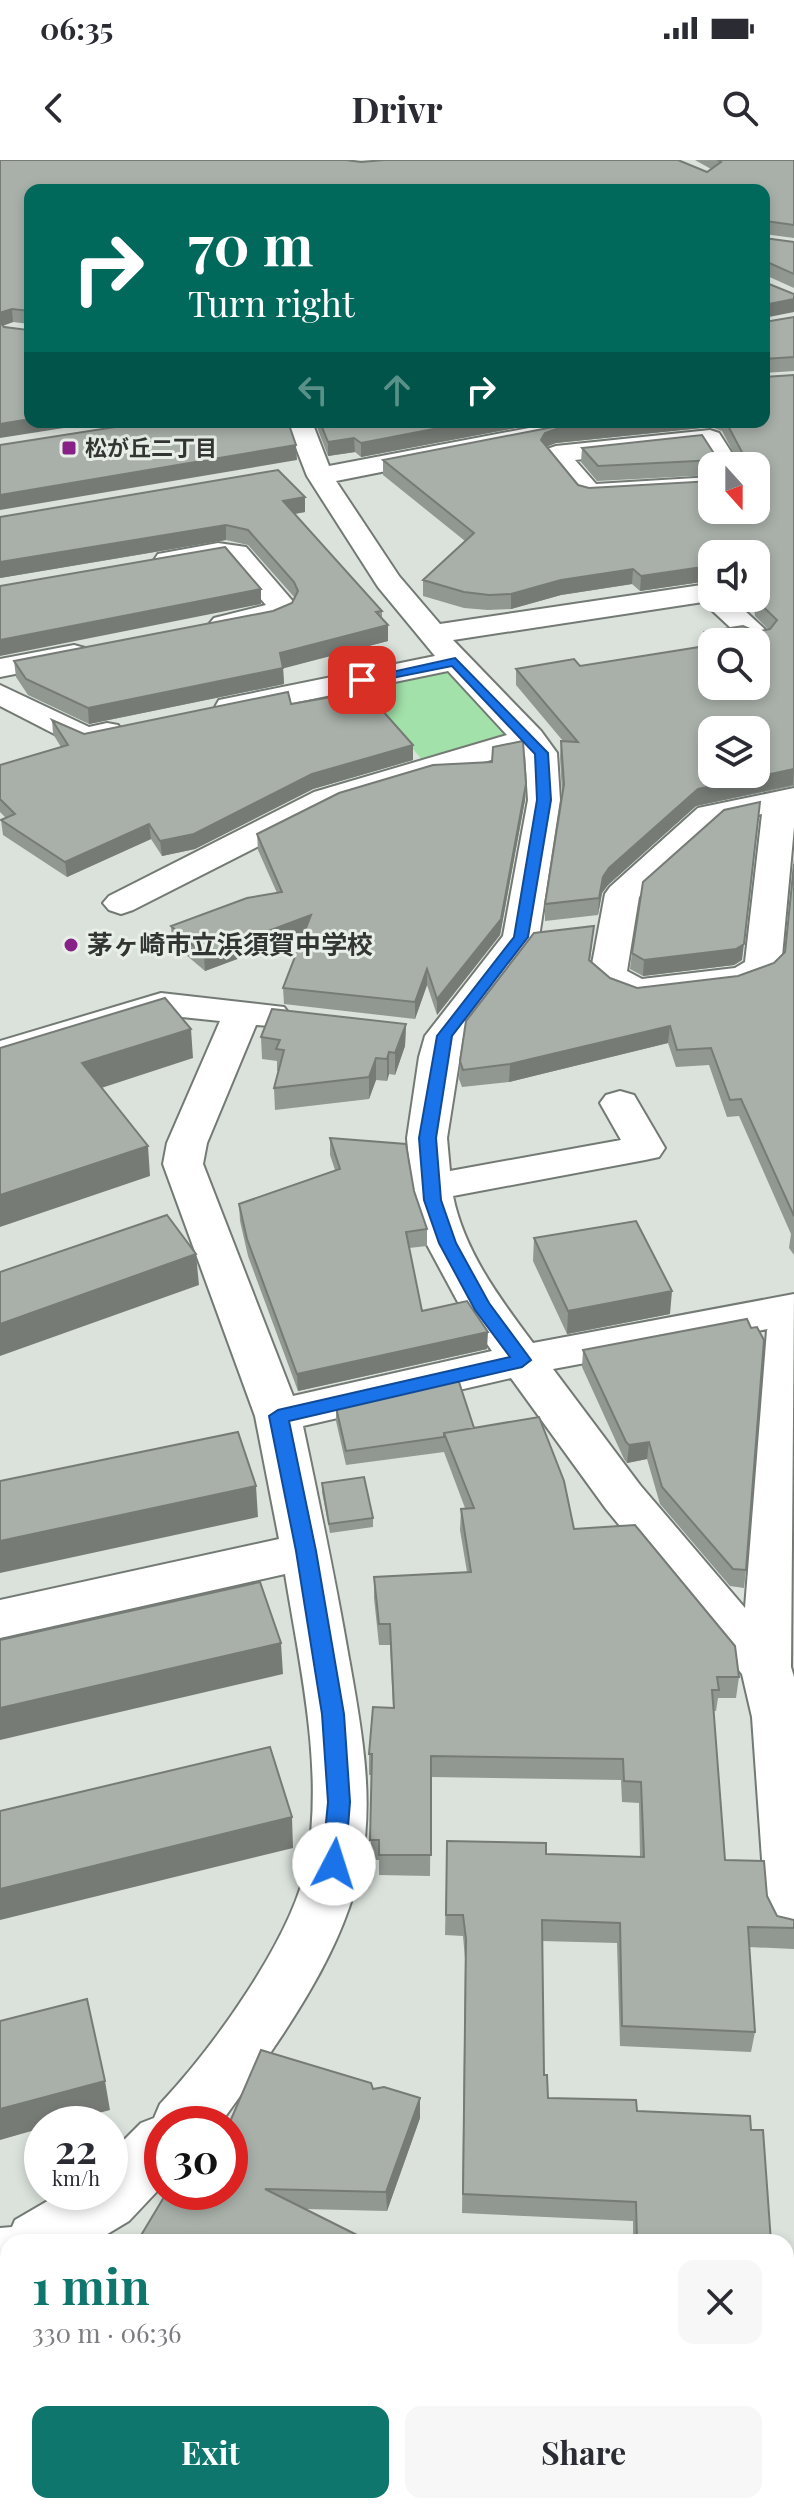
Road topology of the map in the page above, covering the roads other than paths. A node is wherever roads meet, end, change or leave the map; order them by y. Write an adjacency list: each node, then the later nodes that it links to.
1 (300, 428): 4 (street)
2 (546, 437): 3 (street); 4 (street); 5 (street)
3 (718, 452)
4 (309, 472): 11 (street)
5 (698, 486)
6 (140, 565): 10 (street)
7 (698, 594): 11 (street)
8 (730, 612): 9 (street)
9 (748, 628)
10 (197, 630)
11 (432, 634): 13 (street)
12 (106, 647): 14 (street)
13 (455, 661): 16 (street); 18 (street)
14 (0, 668)
15 (0, 694): 17 (street)
16 (208, 712)
17 (131, 727)
18 (530, 738): 20 (street); 21 (street)
19 (787, 799): 21 (street); 21 (street)
20 (121, 903)
21 (569, 932): 26 (street)
22 (243, 1012): 23 (street); 24 (street); 30 (street)
23 (305, 1019)
24 (0, 1053)
25 (620, 1103): 26 (street)
26 (432, 1187): 29 (street)
27 (794, 1309): 29 (street)
28 (794, 1322): 33 (street)
29 (522, 1360): 30 (street); 33 (street)
30 (278, 1416): 31 (street)
31 (306, 1551): 32 (street); 35 (street)
32 (0, 1619)
33 (766, 1667): 34 (street)
34 (794, 1916)
35 (197, 2106)
36 (144, 2162): 37 (street)
37 (50, 2234)

